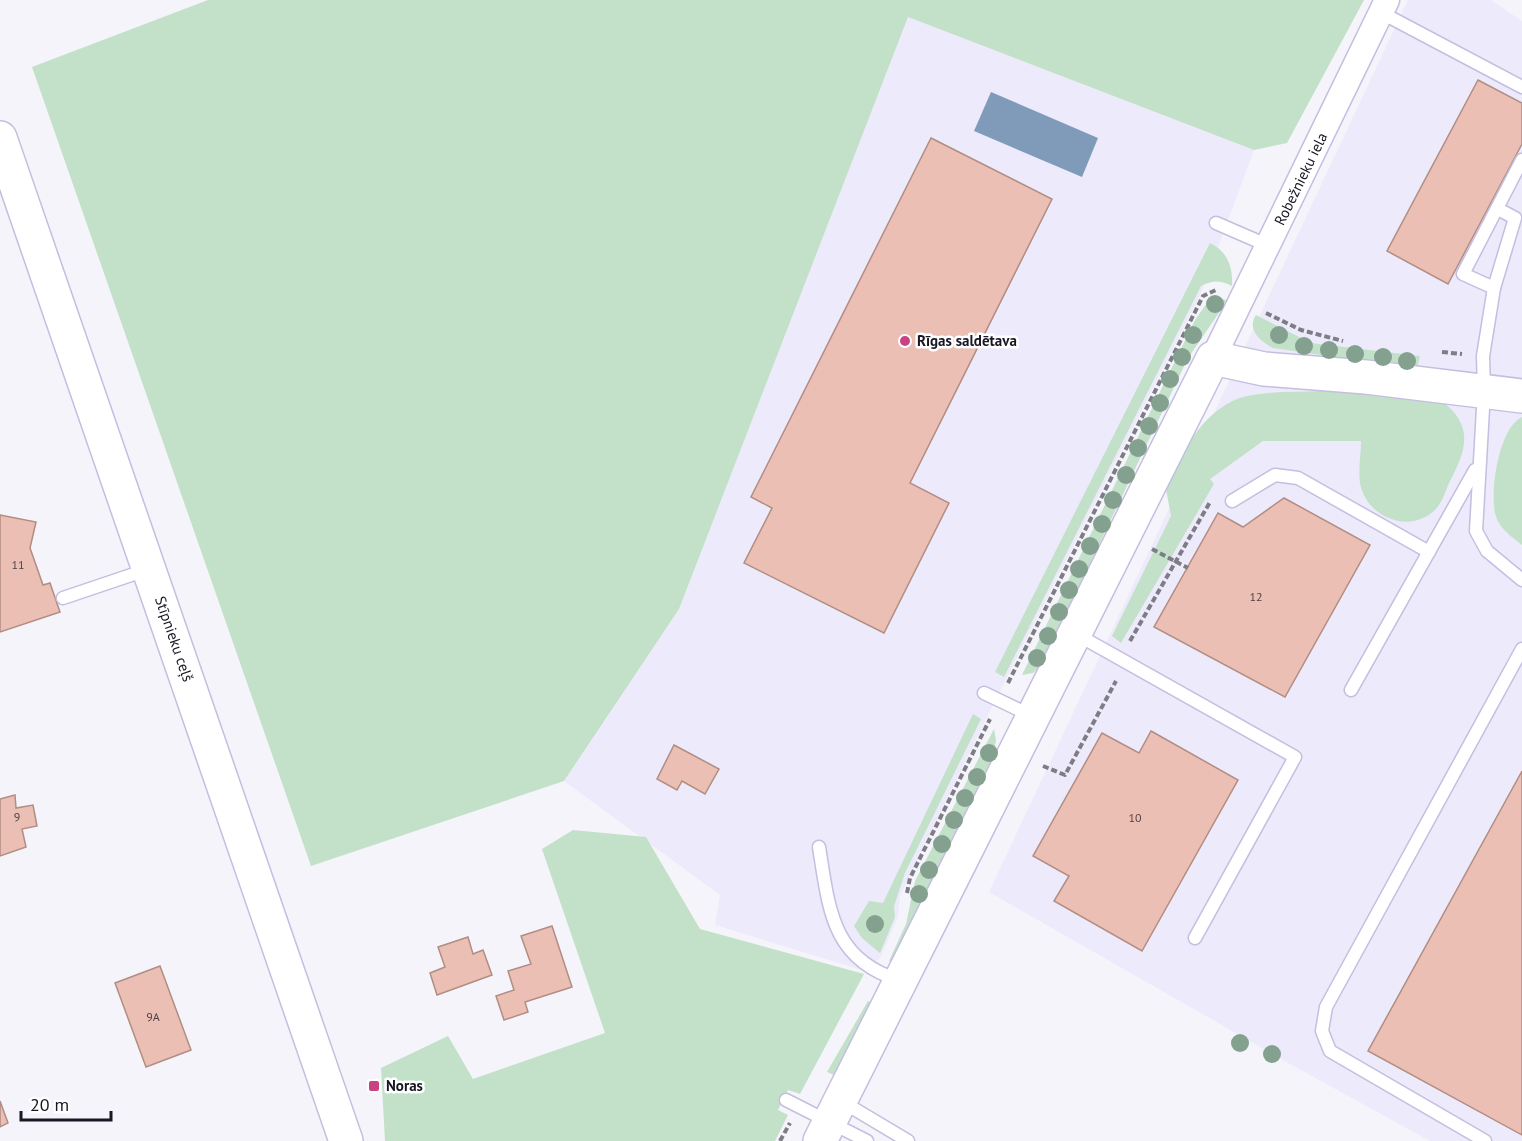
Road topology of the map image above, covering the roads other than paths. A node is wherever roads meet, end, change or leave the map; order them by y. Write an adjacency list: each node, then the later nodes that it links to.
1 (1384, 6): 2 (lane); 7 (street, Robežnieku iela)
2 (1522, 87)
3 (0, 138): 15 (street, Stīpnieku ceļš)
4 (1522, 160): 5 (lane)
5 (1498, 209): 8 (lane); 8 (lane)
6 (1216, 223): 7 (lane)
7 (1269, 246): 9 (street, Robežnieku iela)
8 (1494, 288): 10 (lane)
9 (1213, 358): 10 (street); 18 (street)
10 (1484, 391): 11 (street); 12 (lane)
11 (1522, 396)
12 (1478, 466): 14 (lane); 16 (lane)
13 (1232, 501): 14 (lane)
14 (1429, 552): 20 (lane)
15 (150, 568): 17 (lane); 28 (street, Stīpnieku ceļš)
16 (1522, 580)
17 (63, 598)
18 (1075, 633): 22 (street); 24 (lane)
19 (1522, 649): 31 (lane)
20 (1351, 690)
21 (984, 693): 22 (lane)
22 (1033, 716): 25 (street)
23 (819, 847): 25 (lane)
24 (1195, 938)
25 (900, 981): 27 (street)
26 (786, 1100): 27 (lane)
27 (830, 1121): 29 (lane); 30 (lane)
28 (345, 1141)
29 (867, 1141)
30 (908, 1141)
31 (1485, 1141)

